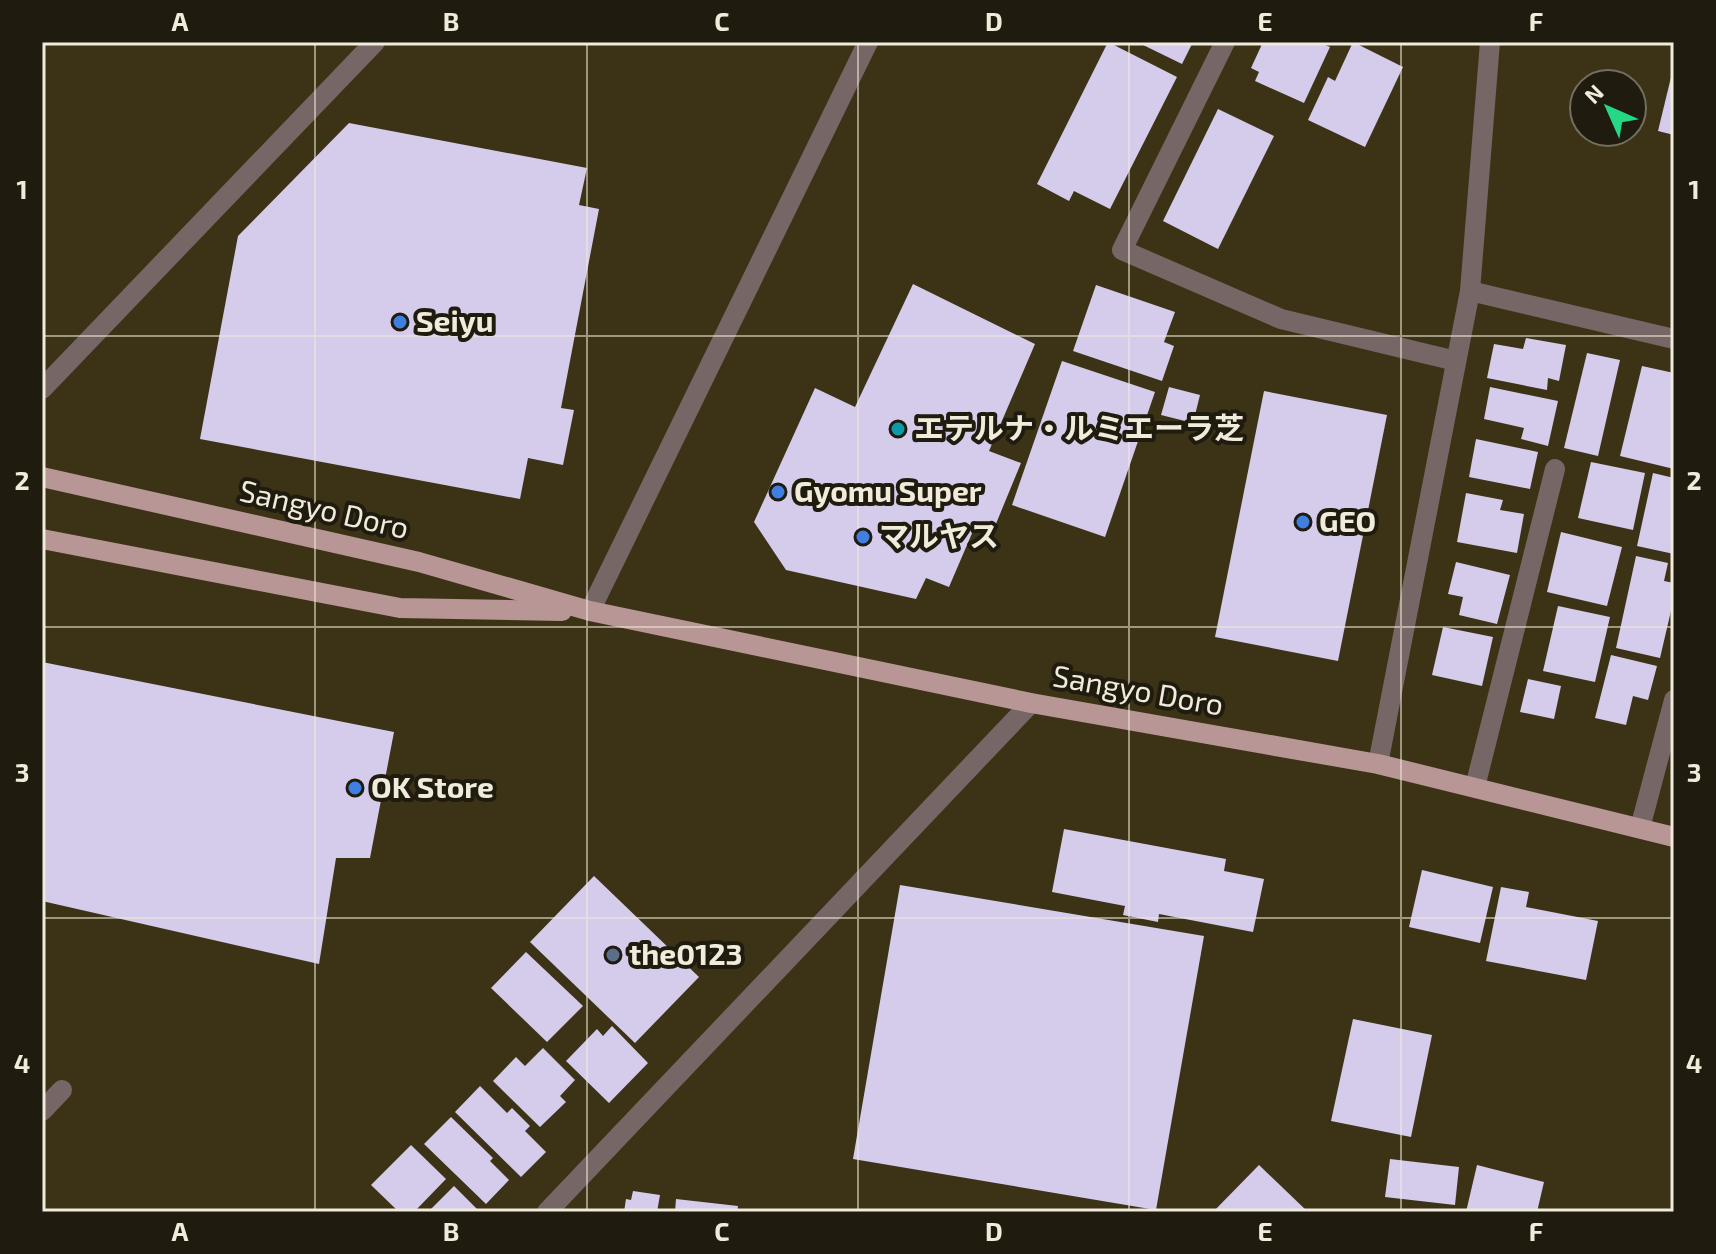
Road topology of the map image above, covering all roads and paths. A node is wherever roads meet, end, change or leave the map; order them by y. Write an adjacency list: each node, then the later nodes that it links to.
1 (375, 42): 8 (street)
2 (868, 42): 12 (street)
3 (1225, 42): 7 (street)
4 (1490, 42): 5 (street)
5 (1470, 291): 6 (street); 7 (street)
6 (1674, 339)
7 (1456, 361): 15 (street)
8 (42, 389)
9 (1555, 469): 16 (street)
10 (42, 477): 12 (main road, Sangyo Doro)
11 (42, 539): 12 (main road, Sangyo Doro)
12 (590, 611): 14 (main road, Sangyo Doro)
13 (1674, 700): 17 (street)
14 (1031, 703): 15 (main road, Sangyo Doro); 21 (street)
15 (1378, 764): 16 (main road, Sangyo Doro)
16 (1475, 787): 17 (main road, Sangyo Doro)
17 (1640, 828): 18 (main road, Sangyo Doro)
18 (1674, 837)
19 (62, 1090): 20 (street)
20 (42, 1111)
21 (547, 1212)

